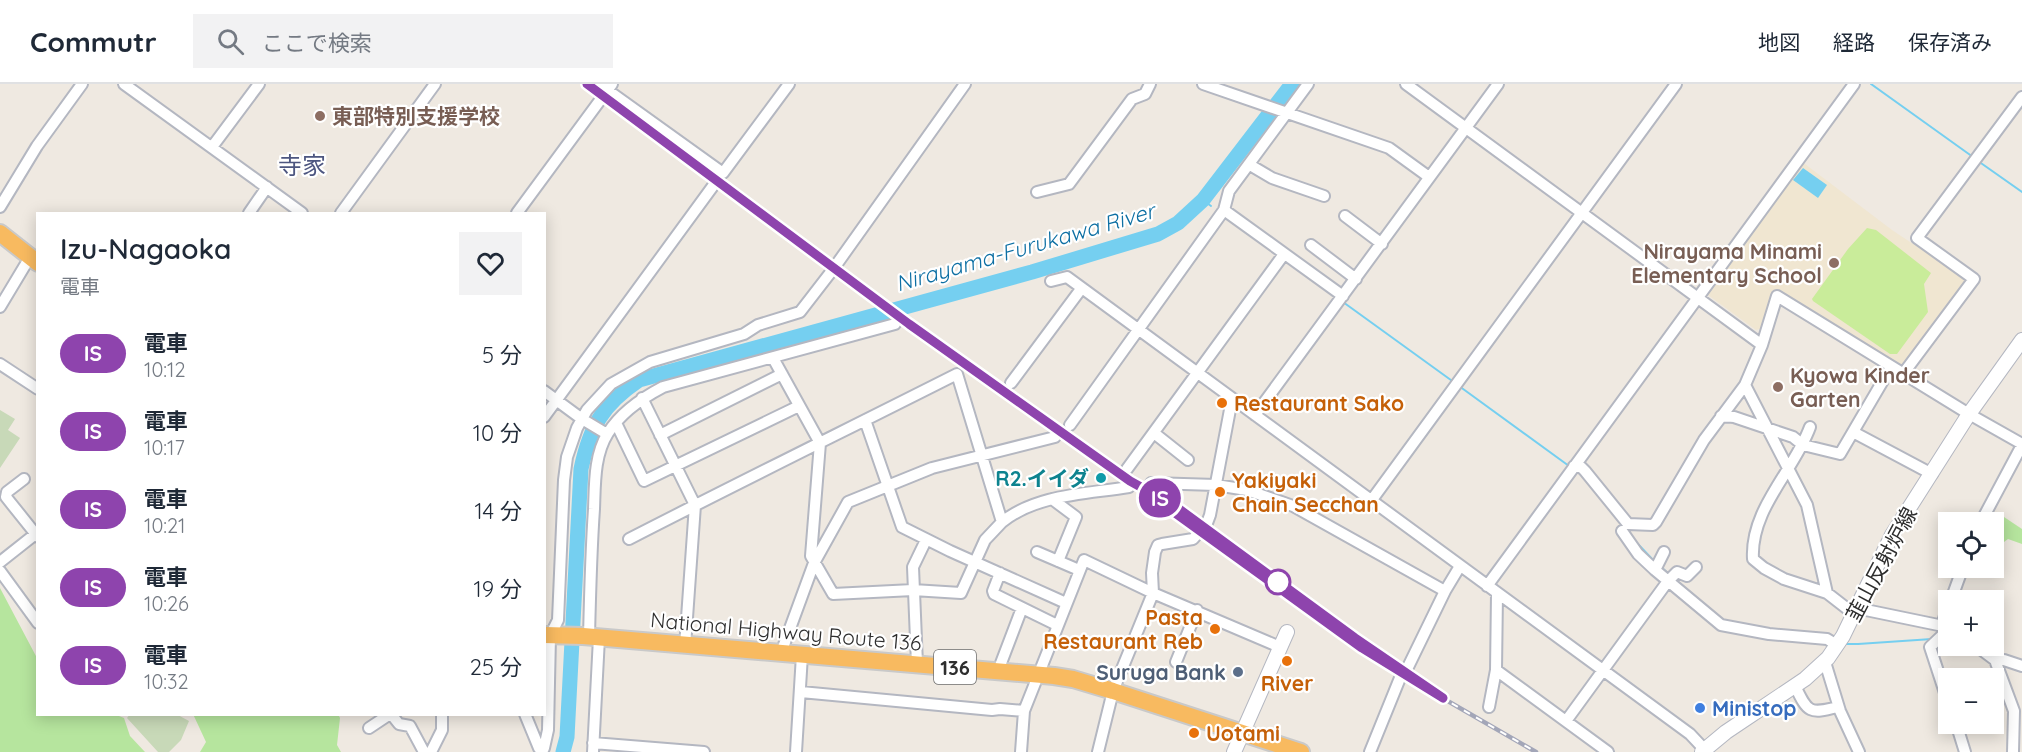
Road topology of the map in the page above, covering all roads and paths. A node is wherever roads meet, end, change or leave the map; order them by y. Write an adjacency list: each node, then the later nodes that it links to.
1 (82, 84): 25 (street)
2 (124, 84): 18 (street)
3 (259, 84): 18 (street)
4 (435, 84): 29 (street)
5 (789, 84): 14 (street)
6 (965, 84): 66 (street)
7 (1150, 84): 23 (street)
8 (1203, 84): 16 (street)
9 (1308, 84): 16 (street)
10 (1406, 84): 17 (street)
11 (1498, 84): 17 (street)
12 (1676, 84): 31 (street)
13 (1854, 84): 42 (street)
14 (606, 86): 30 (street)
15 (2022, 96): 53 (street)
16 (1285, 112): 19 (street); 20 (street)
17 (1466, 128): 20 (street); 31 (street)
18 (212, 147): 22 (street)
19 (1250, 165): 24 (street); 26 (street)
20 (1429, 177): 34 (street)
21 (712, 186): 60 (street)
22 (267, 187): 27 (street); 28 (street)
23 (1037, 192)
24 (1324, 196)
25 (0, 207)
26 (1224, 210): 36 (street); 45 (street)
27 (250, 212)
28 (301, 212)
29 (342, 212)
30 (518, 212)
31 (1582, 212): 42 (street); 93 (street)
32 (1345, 216): 34 (street)
33 (0, 233): 37 (highway)
34 (1382, 244): 38 (street)
35 (1311, 245): 38 (street)
36 (1284, 254): 41 (street); 52 (street)
37 (34, 260): 43 (street)
38 (1356, 279): 41 (street)
39 (1051, 282): 40 (street)
40 (1081, 289): 45 (street); 54 (street)
41 (1343, 296): 64 (street)
42 (1698, 297): 47 (street); 84 (street)
43 (0, 307)
44 (894, 324): 48 (street)
45 (1138, 331): 52 (street); 69 (street)
46 (2022, 340): 63 (main road, 韮山反射炉線)
47 (1762, 345): 50 (street); 55 (street)
48 (773, 358): 51 (street); 58 (street)
49 (0, 364): 56 (street)
50 (1891, 367): 53 (street); 72 (street)
51 (782, 374): 61 (street); 75 (street)
52 (1198, 374): 59 (street); 74 (street)
53 (1903, 374): 63 (street)
54 (1011, 383)
55 (1744, 385): 65 (street); 71 (street)
56 (36, 388)
57 (546, 392): 60 (street)
58 (642, 398): 68 (street); 75 (street)
59 (1232, 399): 64 (street); 89 (street)
60 (557, 400): 62 (street); 66 (street)
61 (799, 406): 77 (street); 82 (street)
62 (546, 414)
63 (1969, 414): 79 (street); 86 (main road, 韮山反射炉線)
64 (1255, 416): 93 (street)
65 (1721, 416): 71 (street); 84 (street)
66 (583, 419): 73 (street); 127 (street)
67 (865, 420): 77 (street); 80 (street); 90 (street)
68 (616, 423): 73 (street); 82 (street)
69 (1070, 425)
70 (1810, 427): 78 (street)
71 (1766, 428): 78 (street); 83 (street)
72 (1853, 432): 78 (street); 86 (street)
73 (606, 433): 128 (street)
74 (1154, 433): 81 (street); 85 (street)
75 (660, 435): 82 (street)
76 (1055, 437): 80 (street)
77 (820, 443): 94 (street); 106 (street)
78 (1803, 445): 83 (street)
79 (2022, 445): 95 (street)
80 (982, 456): 90 (street); 96 (street)
81 (1188, 460)
82 (676, 466): 94 (street)
83 (1788, 467): 117 (street); 117 (street)
84 (1573, 468): 113 (street)
85 (1127, 469)
86 (1932, 474): 122 (main road, 韮山反射炉線)
87 (24, 479): 98 (street)
88 (1151, 483): 89 (street)
89 (1216, 485): 115 (street); 116 (street)
90 (888, 486): 101 (street); 106 (street)
91 (1129, 487): 92 (street)
92 (1052, 499): 96 (street); 104 (street)
93 (1371, 501): 107 (street)
94 (695, 505): 100 (street); 131 (street)
95 (1986, 512)
96 (1002, 522): 103 (street)
97 (1622, 531): 112 (street)
98 (36, 533)
99 (36, 535): 105 (street)
100 (629, 539)
101 (926, 540): 103 (street); 114 (street)
102 (1037, 552): 104 (street)
103 (974, 561): 111 (street); 114 (street)
104 (1058, 561): 109 (street)
105 (0, 562)
106 (814, 563): 114 (street); 133 (street)
107 (1460, 566): 113 (street); 115 (street)
108 (1696, 567): 112 (street)
109 (1079, 570): 116 (street); 119 (street)
110 (0, 571): 123 (street)
111 (1000, 573): 119 (street); 120 (street)
112 (1670, 579): 130 (street); 143 (street)
113 (1487, 586): 118 (street)
114 (913, 590): 139 (street)
115 (1445, 591): 141 (street)
116 (1153, 593): 121 (street); 149 (street)
117 (1827, 593): 122 (street)
118 (1497, 594): 142 (street); 143 (street)
119 (1066, 603): 124 (street)
120 (1022, 608): 124 (street); 144 (street)
121 (1197, 610): 132 (street); 137 (street)
122 (1855, 611): 125 (street); 130 (main road, 韮山反射炉線)
123 (36, 620)
124 (1057, 625): 146 (street)
125 (1938, 627)
126 (1287, 632): 132 (main road)
127 (552, 636): 128 (highway, National Highway Route 136 / 136); 151 (street)
128 (590, 637): 131 (highway, National Highway Route 136 / 136); 164 (street)
129 (1938, 638): 145 (street)
130 (1837, 645): 138 (main road, 韮山反射炉線)
131 (685, 646): 133 (highway, National Highway Route 136 / 136)
132 (1280, 647): 162 (main road)
133 (781, 653): 134 (highway, National Highway Route 136 / 136)
134 (802, 655): 139 (highway, National Highway Route 136 / 136); 150 (street)
135 (1990, 656): 136 (street)
136 (1995, 660): 140 (street); 155 (street)
137 (1176, 662)
138 (1825, 662): 148 (main road, 韮山反射炉線); 153 (street)
139 (917, 664): 144 (highway, National Highway Route 136 / 136)
140 (2022, 666)
141 (1408, 667)
142 (1496, 670): 152 (street); 160 (street)
143 (1603, 670): 160 (street); 166 (street)
144 (998, 671): 146 (highway, National Highway Route 136 / 136)
145 (1938, 671)
146 (1037, 674): 149 (highway, National Highway Route 136 / 136); 154 (street)
147 (1401, 678): 176 (street)
148 (1795, 686): 153 (street); 166 (main road, 韮山反射炉線)
149 (1113, 691): 162 (highway, National Highway Route 136 / 136); 173 (street)
150 (801, 692): 154 (street); 171 (street)
151 (547, 703): 165 (street)
152 (1489, 707)
153 (1838, 707): 178 (street)
154 (1024, 711): 172 (street)
155 (2018, 715): 180 (street)
156 (388, 716): 161 (street)
157 (393, 716): 167 (street)
158 (442, 716): 168 (street)
159 (526, 716): 165 (street)
160 (1566, 721): 177 (street)
161 (369, 728)
162 (1242, 734): 174 (main road); 175 (highway, National Highway Route 136 / 136)
163 (1959, 734): 179 (street)
164 (593, 747): 170 (street)
165 (542, 749): 169 (street)
166 (1703, 751)
167 (424, 752)
168 (431, 752)
169 (527, 752)
170 (704, 752)
171 (796, 752)
172 (1021, 752)
173 (1098, 752)
174 (1234, 752)
175 (1301, 752)
176 (1370, 752)
177 (1608, 752)
178 (1859, 752)
179 (1965, 752)
180 (2013, 752)

